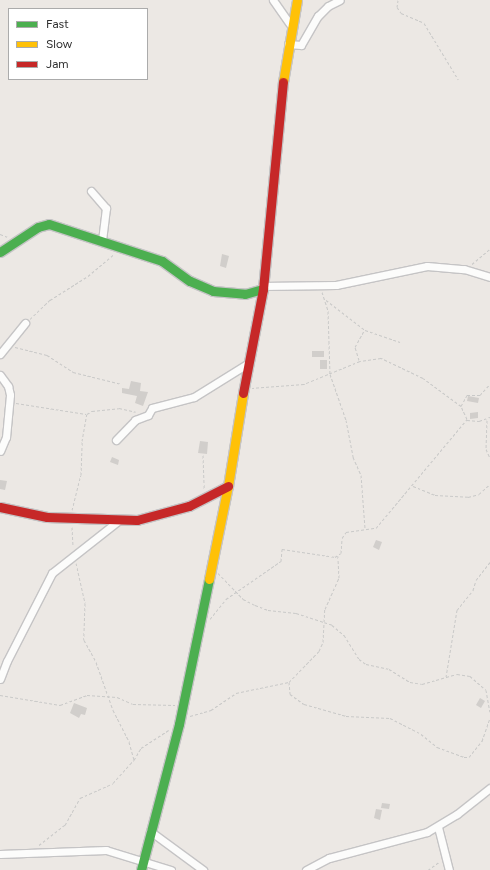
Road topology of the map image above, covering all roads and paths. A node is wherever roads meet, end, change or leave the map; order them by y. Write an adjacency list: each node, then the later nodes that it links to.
1 (273, 0): 5 (street)
2 (297, 0): 5 (street)
3 (340, 0): 6 (street)
4 (398, 0): 7 (path)
5 (290, 24): 6 (street)
6 (288, 44): 16 (street)
7 (458, 79)
8 (91, 190): 9 (street)
9 (102, 242): 10 (street); 12 (street)
10 (120, 248): 16 (street); 18 (path)
11 (490, 249): 13 (path)
12 (0, 252)
13 (464, 270): 14 (street); 15 (street)
14 (490, 277)
15 (319, 286): 16 (street); 17 (path)
16 (262, 288): 24 (street)
17 (326, 299): 19 (path); 25 (path)
18 (25, 323): 21 (street)
19 (365, 330): 20 (path); 23 (path)
20 (400, 342)
21 (9, 346): 22 (street); 27 (path)
22 (0, 354)
23 (360, 361): 25 (path); 31 (path)
24 (247, 364): 29 (street); 33 (street)
25 (330, 374): 29 (path); 48 (path)
26 (0, 375): 30 (street)
27 (120, 384)
28 (490, 384): 31 (path)
29 (244, 389): 42 (street)
30 (10, 403): 32 (path); 38 (street)
31 (461, 406): 35 (path)
32 (87, 414): 33 (path); 46 (path)
33 (148, 415): 37 (street)
34 (490, 417): 36 (path)
35 (466, 420): 36 (path); 43 (path)
36 (487, 420): 40 (path)
37 (116, 440)
38 (0, 451)
39 (203, 455): 44 (path)
40 (490, 458)
41 (490, 485): 43 (path)
42 (228, 486): 44 (street); 52 (street)
43 (413, 486): 48 (path)
44 (206, 495): 47 (street)
45 (0, 507): 46 (street)
46 (71, 519): 47 (street); 50 (path)
47 (118, 521): 50 (street)
48 (365, 528): 49 (path)
49 (338, 556): 53 (path); 55 (path)
50 (74, 557): 57 (street); 60 (path)
51 (490, 562): 56 (path)
52 (211, 563): 53 (path); 61 (street)
53 (236, 592): 54 (path); 55 (path)
54 (208, 621)
55 (326, 623): 56 (path); 58 (path)
56 (446, 677): 62 (path)
57 (0, 679)
58 (289, 682): 63 (path); 64 (path)
59 (0, 695): 60 (path)
60 (108, 696): 61 (path); 65 (path)
61 (181, 704): 64 (street)
62 (490, 712)
63 (490, 718)
64 (179, 720): 65 (path); 68 (street)
65 (134, 760): 69 (path)
66 (490, 788): 67 (street)
67 (438, 827): 71 (street); 75 (street)
68 (150, 831): 72 (street); 74 (street)
69 (30, 853): 70 (street); 72 (street)
70 (2, 856)
71 (446, 857): 76 (path); 77 (street)
72 (142, 866): 73 (street)
73 (171, 870)
74 (203, 870)
75 (306, 870)
76 (428, 870)
77 (449, 870)

